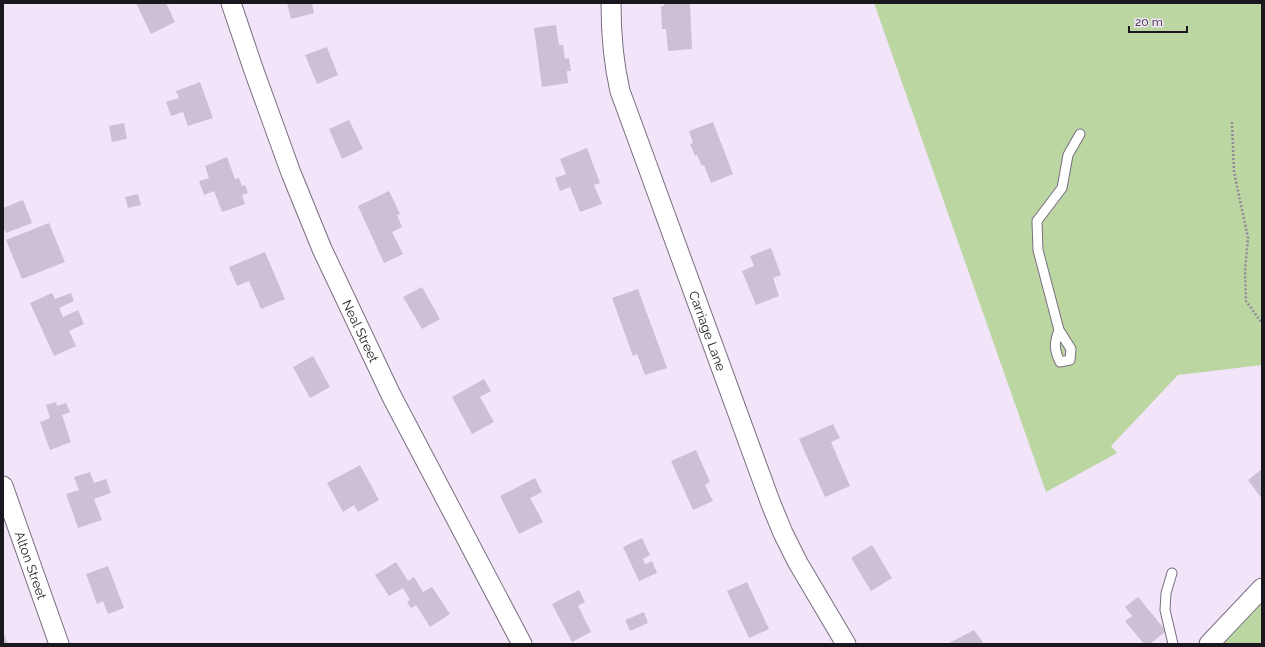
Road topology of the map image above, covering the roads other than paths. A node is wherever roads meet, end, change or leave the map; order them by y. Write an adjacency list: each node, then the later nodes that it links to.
1 (231, 3): 9 (street, Neal Street)
2 (610, 3): 10 (street, Carriage Lane)
3 (1080, 134): 4 (lane)
4 (1059, 330)
5 (3, 486): 8 (street, Alton Street)
6 (1172, 573): 11 (lane)
7 (1262, 588): 12 (street)
8 (59, 644)
9 (522, 644)
10 (846, 644)
11 (1173, 644)
12 (1209, 644)

